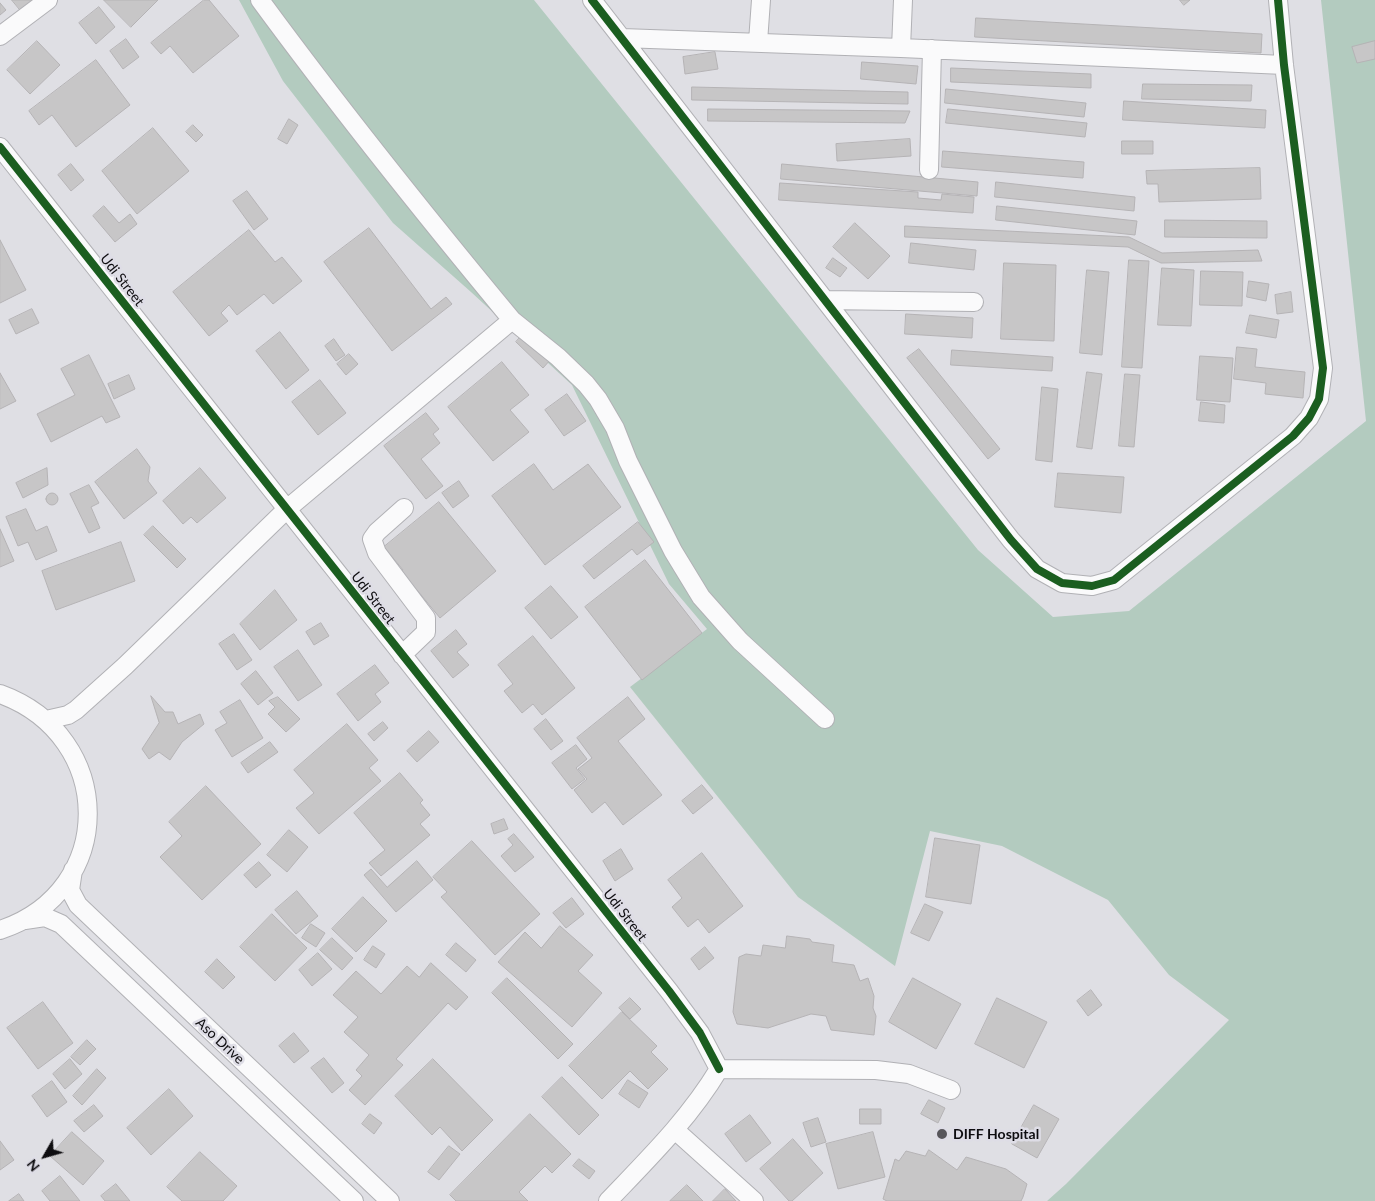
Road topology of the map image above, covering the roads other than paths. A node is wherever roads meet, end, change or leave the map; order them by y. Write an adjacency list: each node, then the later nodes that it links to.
1 (48, 0): 7 (street)
2 (260, 0): 17 (street)
3 (592, 0): 8 (street)
4 (761, 0): 9 (street)
5 (903, 0): 10 (street)
6 (1278, 0): 12 (street)
7 (0, 36)
8 (622, 38): 9 (street); 15 (street)
9 (758, 42): 10 (street)
10 (901, 48): 11 (street)
11 (932, 49): 12 (street); 14 (street)
12 (1284, 65): 15 (street)
13 (0, 147): 19 (street, Udi Street)
14 (929, 170)
15 (825, 300): 16 (street)
16 (974, 302)
17 (512, 320): 19 (street); 22 (street)
18 (404, 508): 20 (street)
19 (287, 509): 20 (street, Udi Street); 23 (street)
20 (402, 655): 27 (street, Udi Street)
21 (0, 694): 23 (street)
22 (825, 719)
23 (46, 720): 24 (street)
24 (73, 870): 25 (street); 31 (street, Aso Drive)
25 (25, 920): 26 (street); 30 (street, Aso Drive)
26 (0, 930)
27 (719, 1069): 28 (street); 29 (street)
28 (951, 1090)
29 (675, 1130): 32 (street); 33 (street)
30 (354, 1201)
31 (390, 1201)
32 (608, 1201)
33 (754, 1201)

